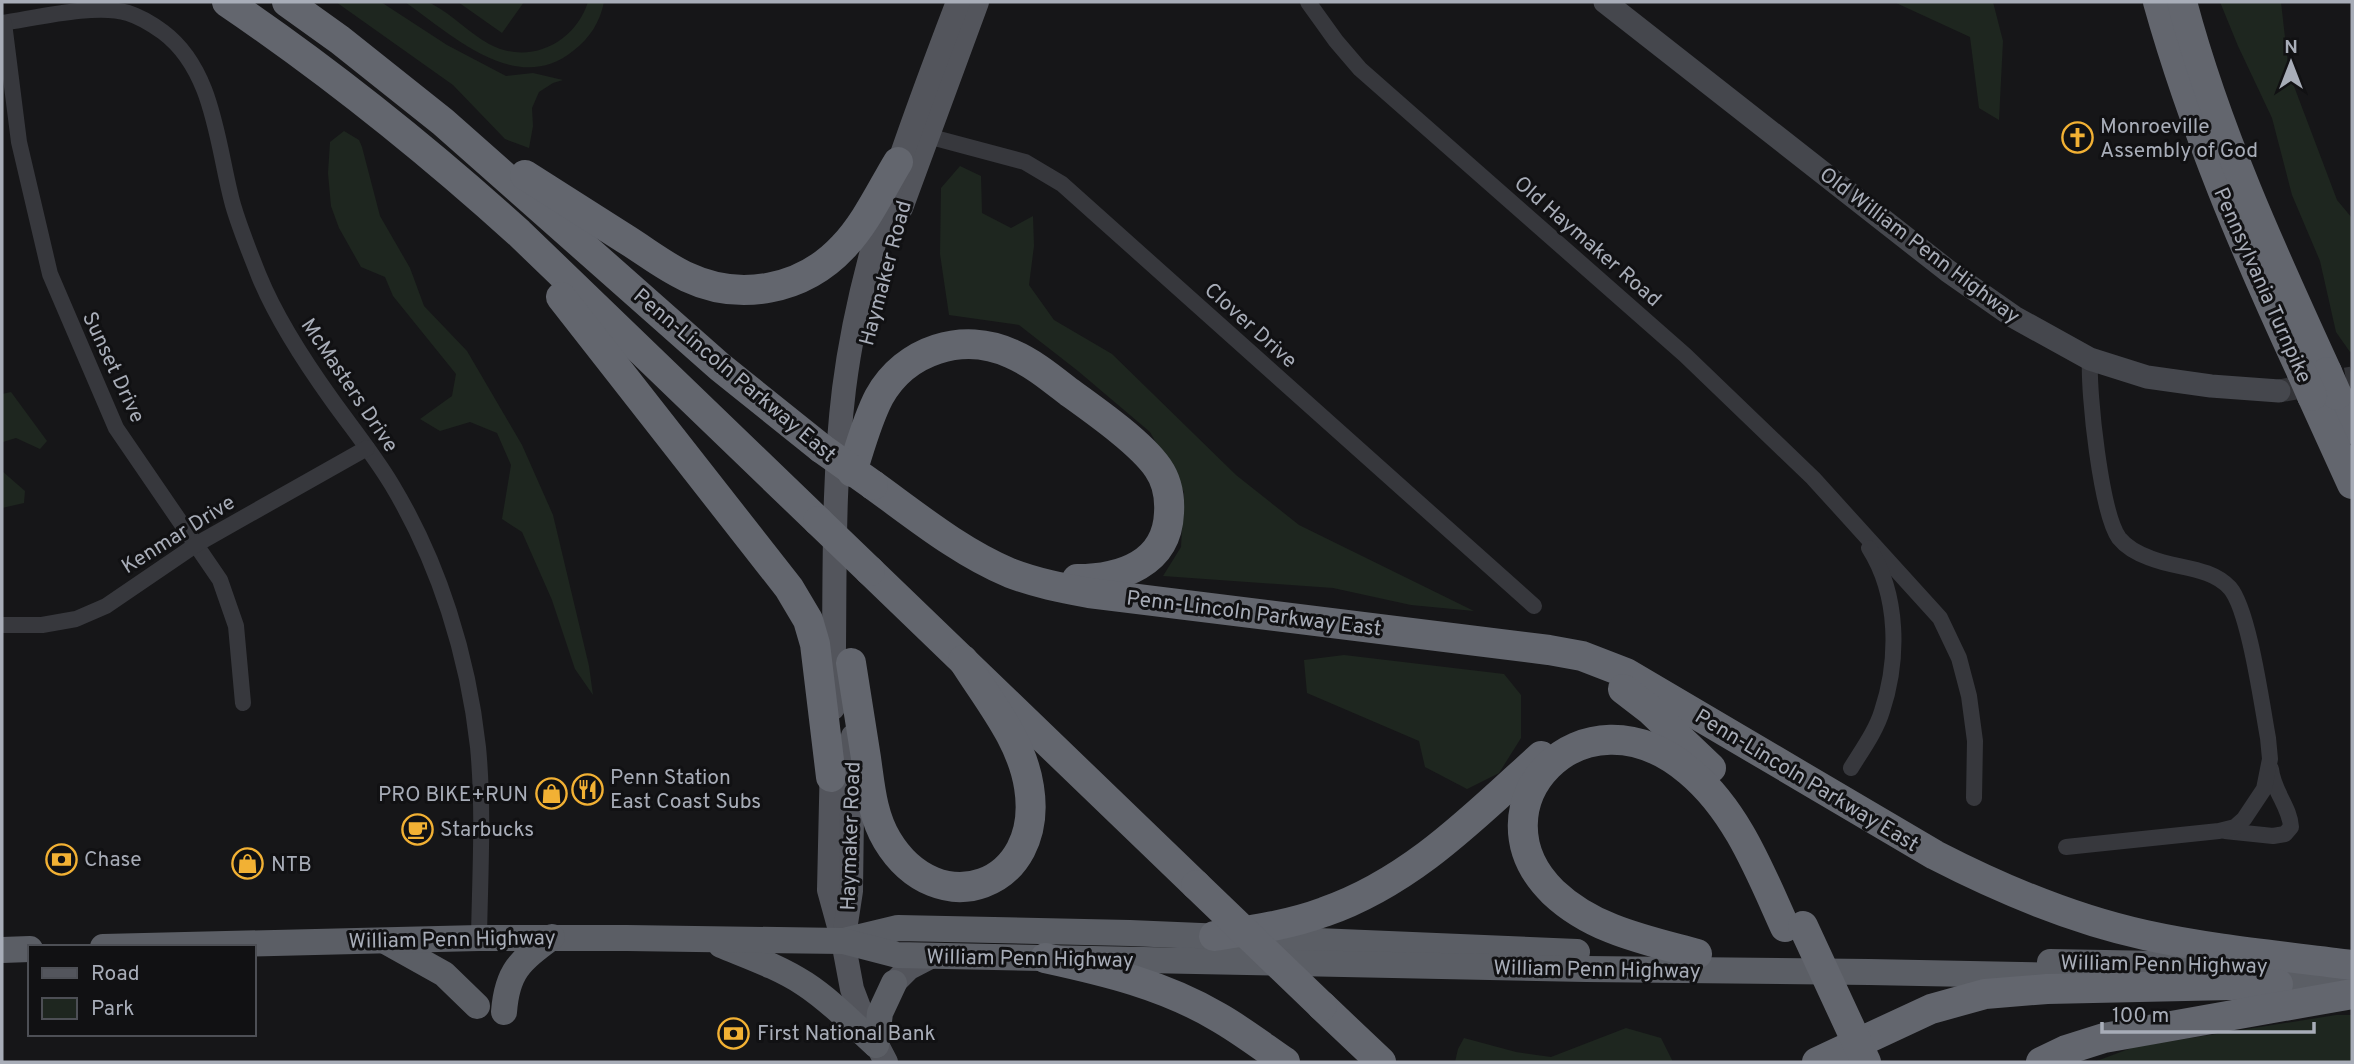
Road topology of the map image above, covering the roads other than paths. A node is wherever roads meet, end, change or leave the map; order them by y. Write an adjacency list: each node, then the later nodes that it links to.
1 (227, 2): 13 (highway, Penn-Lincoln Parkway East)
2 (287, 2): 10 (highway, Penn-Lincoln Parkway East)
3 (958, 2): 11 (main road, Haymaker Road)
4 (977, 2): 11 (main road, Haymaker Road)
5 (1308, 2): 20 (street, Old Haymaker Road)
6 (1605, 2): 14 (main road, Old William Penn Highway)
7 (2158, 2): 15 (highway, Pennsylvania Turnpike)
8 (2182, 2): 15 (highway, Pennsylvania Turnpike)
9 (3, 23): 17 (street, McMasters Drive); 21 (street, Sunset Drive)
10 (443, 121): 12 (highway); 18 (highway, Penn-Lincoln Parkway East, bridge)
11 (918, 133): 12 (main road, Haymaker Road); 18 (main road, Haymaker Road); 25 (street, Clover Drive)
12 (898, 162): 34 (main road, Haymaker Road)
13 (471, 190): 28 (highway, Penn-Lincoln Parkway East, bridge); 34 (highway)
14 (2090, 359): 15 (main road, Old William Penn Highway); 32 (street)
15 (2311, 385): 16 (highway, Pennsylvania Turnpike); 19 (highway, Pennsylvania Turnpike)
16 (2352, 429)
17 (367, 448): 21 (street, Kenmar Drive); 41 (street, McMasters Drive)
18 (862, 479): 22 (highway, Penn-Lincoln Parkway East); 22 (highway); 29 (main road, Haymaker Road)
19 (2352, 484)
20 (1843, 512): 23 (street, Old Haymaker Road); 24 (street, Old Haymaker Road)
21 (197, 544): 26 (street, Kenmar Drive); 30 (street, Sunset Drive)
22 (1028, 579): 27 (highway, Penn-Lincoln Parkway East)
23 (1907, 582): 24 (street); 35 (street, Old Haymaker Road)
24 (1888, 597): 33 (street, Old Haymaker Road)
25 (1534, 606)
26 (2, 625)
27 (1502, 644): 31 (highway); 51 (highway, Penn-Lincoln Parkway East)
28 (963, 660): 29 (highway); 60 (highway, Penn-Lincoln Parkway East, bridge)
29 (850, 663): 44 (main road, Haymaker Road)
30 (243, 703)
31 (1697, 754): 38 (highway); 39 (highway)
32 (2270, 759): 36 (street); 36 (street)
33 (1851, 768)
34 (831, 777): 44 (main road, Haymaker Road)
35 (1974, 798)
36 (2219, 831): 37 (street)
37 (2066, 847)
38 (1794, 927): 48 (highway); 62 (highway); 63 (highway, bridge)
39 (1214, 936): 44 (highway, William Penn Highway); 48 (highway, William Penn Highway)
40 (552, 937): 41 (highway, William Penn Highway); 42 (highway, William Penn Highway); 57 (highway)
41 (479, 938): 43 (highway, William Penn Highway)
42 (706, 939): 44 (highway, William Penn Highway); 58 (highway)
43 (384, 940): 45 (highway, William Penn Highway); 56 (highway)
44 (843, 941): 49 (highway, William Penn Highway); 58 (main road)
45 (213, 945)
46 (28, 949): 47 (highway)
47 (2, 950)
48 (1697, 954): 51 (highway, William Penn Highway)
49 (932, 956): 50 (highway, William Penn Highway); 52 (main road)
50 (1045, 958): 53 (highway, William Penn Highway); 59 (highway)
51 (2352, 967)
52 (894, 983): 58 (highway)
53 (2278, 984): 54 (highway, William Penn Highway); 61 (highway)
54 (2352, 985)
55 (2352, 994): 64 (highway)
56 (477, 1006)
57 (504, 1012)
58 (881, 1054)
59 (1285, 1062)
60 (1381, 1062)
61 (1817, 1062)
62 (1846, 1062)
63 (1866, 1062)
64 (2041, 1062)

